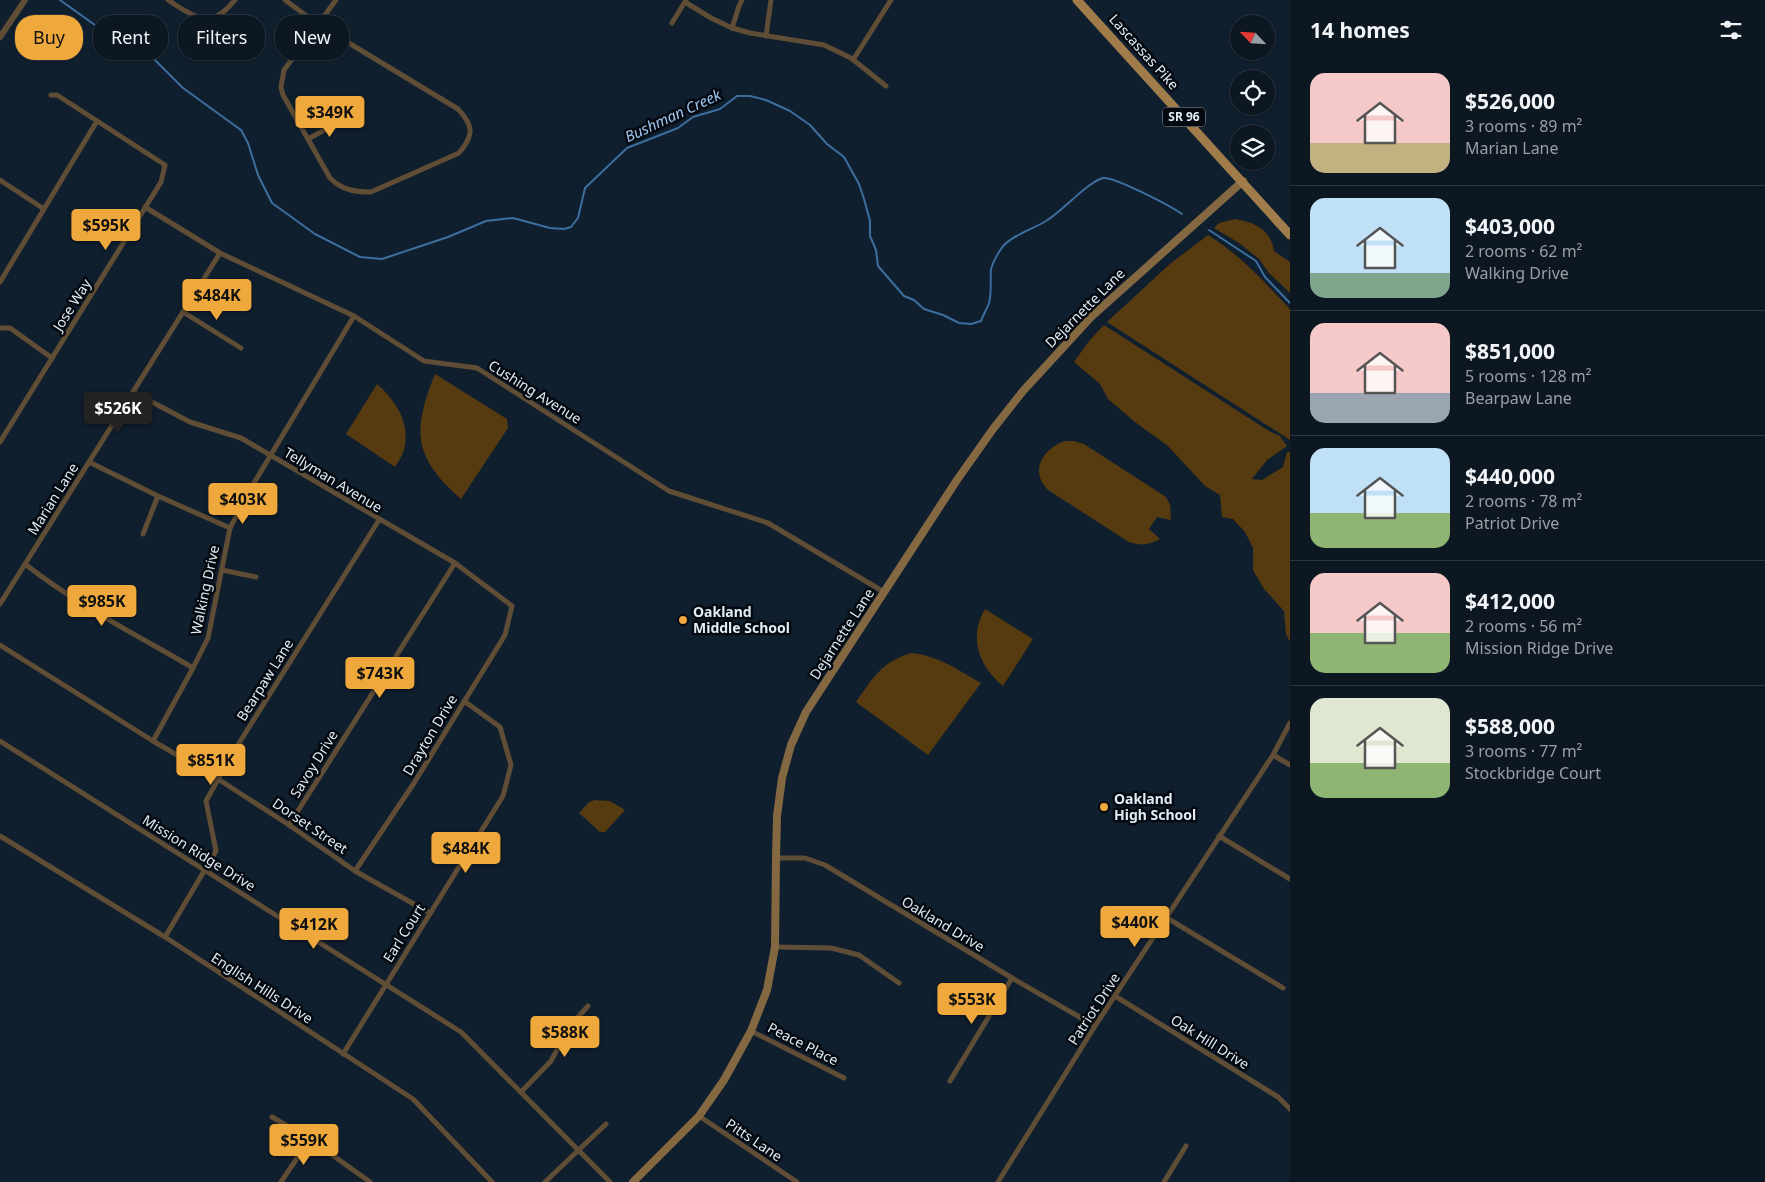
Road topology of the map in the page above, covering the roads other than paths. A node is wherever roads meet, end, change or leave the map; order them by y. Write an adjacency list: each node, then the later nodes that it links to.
1 (168, 0): 2 (street)
2 (235, 0)
3 (285, 0): 11 (street)
4 (336, 0): 12 (street)
5 (742, 0): 14 (street)
6 (771, 0): 15 (street)
7 (892, 0): 19 (street)
8 (1077, 0): 26 (main road, Lascassas Pike / SR 96)
9 (686, 1): 13 (street); 14 (street)
10 (24, 2): 16 (street)
11 (305, 15)
12 (325, 15)
13 (672, 23)
14 (732, 28): 15 (street)
15 (766, 36): 19 (street)
16 (0, 37)
17 (349, 44): 24 (street)
18 (292, 60): 24 (street)
19 (853, 60): 20 (street)
20 (886, 86)
21 (51, 96): 23 (street, Jose Way)
22 (342, 120): 24 (street)
23 (97, 121): 27 (street, Jose Way); 28 (street)
24 (308, 139)
25 (0, 180): 28 (street)
26 (1242, 181): 29 (main road, Lascassas Pike / SR 96); 49 (main road, Dejarnette Lane)
27 (145, 207): 30 (street, Cushing Avenue); 36 (street, Jose Way)
28 (44, 208): 31 (street)
29 (1290, 235)
30 (220, 253): 32 (street, Marian Lane); 33 (street, Cushing Avenue)
31 (0, 282)
32 (183, 312): 35 (street); 37 (street, Marian Lane)
33 (354, 316): 39 (street, Walking Drive); 49 (street, Cushing Avenue)
34 (0, 328): 36 (street)
35 (241, 348)
36 (52, 358): 38 (street, Jose Way)
37 (133, 392): 39 (street, Tellyman Avenue); 40 (street, Marian Lane)
38 (0, 440)
39 (271, 456): 42 (street, Tellyman Avenue); 43 (street, Walking Drive)
40 (89, 462): 41 (street); 46 (street, Marian Lane)
41 (158, 496): 43 (street); 44 (street)
42 (379, 520): 45 (street, Tellyman Avenue); 60 (street, Bearpaw Lane)
43 (230, 528): 47 (street, Walking Drive)
44 (143, 534)
45 (455, 563): 51 (street, Tellyman Avenue); 61 (street, Savoy Drive)
46 (25, 564): 50 (street, Marian Lane); 53 (street)
47 (222, 570): 48 (street); 53 (street, Walking Drive)
48 (256, 577)
49 (884, 592): 64 (main road, Dejarnette Lane)
50 (0, 604)
51 (512, 606): 54 (street, Drayton Drive)
52 (0, 645): 57 (street, Dorset Street)
53 (193, 668): 57 (street, Walking Drive)
54 (464, 700): 66 (street, Drayton Drive); 68 (street, Earl Court)
55 (1290, 722): 58 (street, Patriot Drive)
56 (0, 741): 65 (street, Mission Ridge Drive)
57 (154, 741): 60 (street, Dorset Street)
58 (1273, 755): 59 (street); 63 (street, Patriot Drive)
59 (1290, 765)
60 (218, 779): 61 (street, Dorset Street); 65 (street, Bearpaw Lane)
61 (289, 825): 66 (street, Dorset Street)
62 (0, 836): 70 (street, English Hills Drive)
63 (1220, 836): 67 (street); 69 (street, Patriot Drive)
64 (776, 858): 71 (main road, Dejarnette Lane); 72 (street, Oakland Drive)
65 (204, 870): 70 (street, Bearpaw Lane); 74 (street, Mission Ridge Drive)
66 (355, 871): 68 (street, Dorset Street)
67 (1290, 879)
68 (430, 913): 74 (street, Earl Court)
69 (1167, 918): 75 (street); 76 (street, Patriot Drive)
70 (165, 938): 80 (street, English Hills Drive)
71 (775, 947): 73 (street); 79 (main road, Dejarnette Lane)
72 (1012, 978): 78 (street, Oakland Drive); 82 (street)
73 (899, 983)
74 (386, 984): 80 (street, Earl Court); 83 (street, Mission Ridge Drive)
75 (1284, 988)
76 (1115, 996): 78 (street, Patriot Drive); 84 (street, Oak Hill Drive)
77 (588, 1006): 83 (street)
78 (1095, 1026): 98 (street, Patriot Drive)
79 (751, 1031): 81 (street, Peace Place); 85 (main road, Dejarnette Lane)
80 (343, 1054): 93 (street, English Hills Drive)
81 (844, 1078)
82 (950, 1081)
83 (521, 1092): 90 (street, Mission Ridge Drive)
84 (1290, 1109)
85 (699, 1116): 96 (main road, Dejarnette Lane); 97 (street, Pitts Lane)
86 (272, 1117): 88 (street)
87 (606, 1124): 90 (street)
88 (310, 1139): 91 (street); 92 (street)
89 (1186, 1146): 99 (street)
90 (579, 1150): 94 (street); 95 (street, Mission Ridge Drive)
91 (281, 1182)
92 (370, 1182)
93 (492, 1182)
94 (545, 1182)
95 (610, 1182)
96 (633, 1182)
97 (796, 1182)
98 (998, 1182)
99 (1164, 1182)

